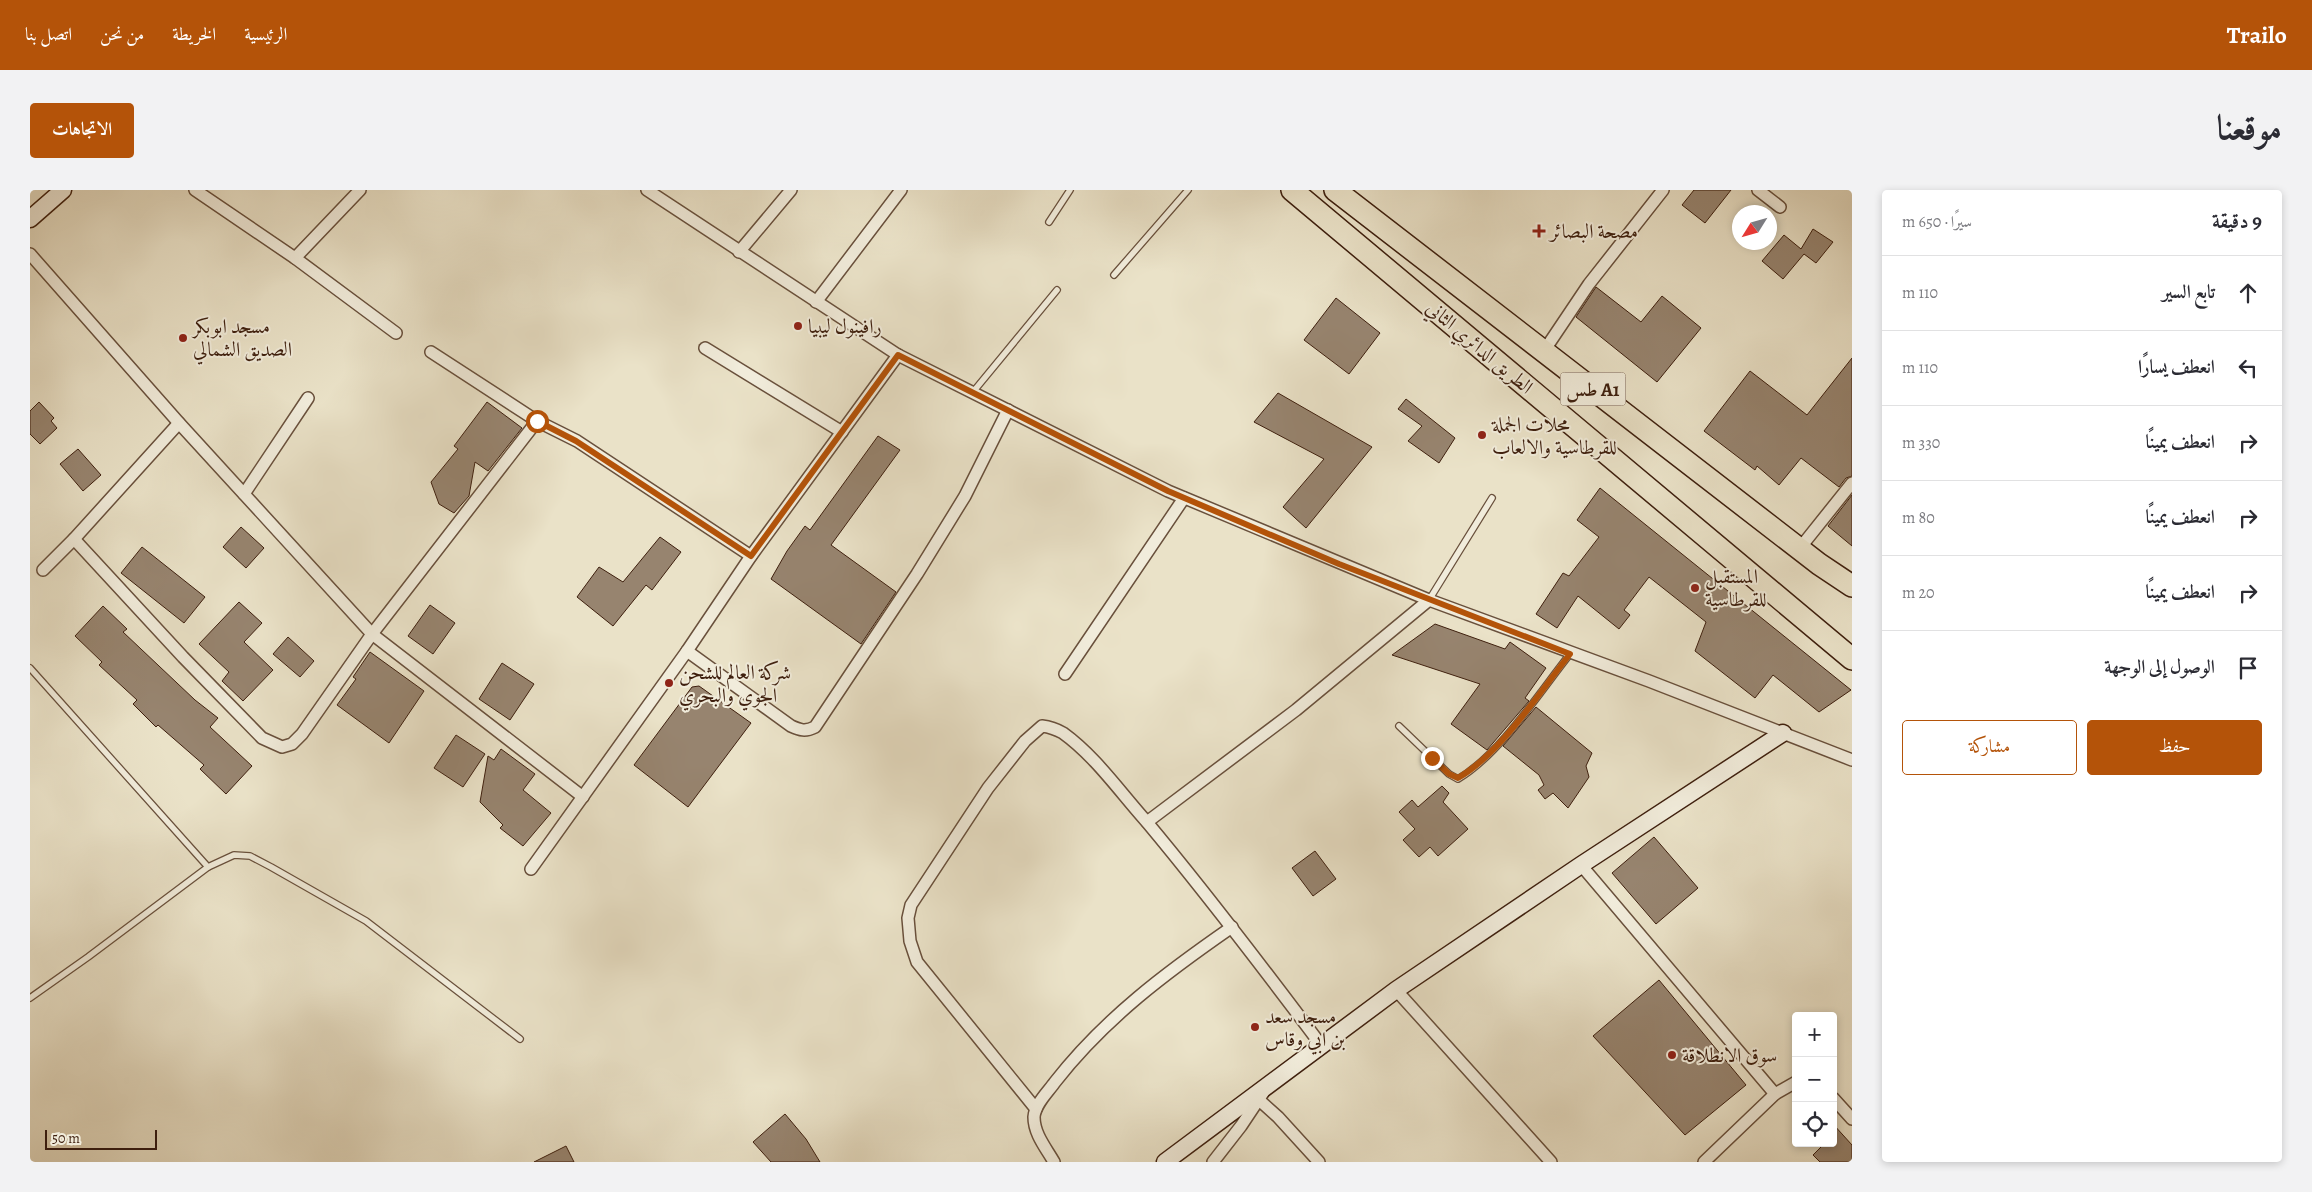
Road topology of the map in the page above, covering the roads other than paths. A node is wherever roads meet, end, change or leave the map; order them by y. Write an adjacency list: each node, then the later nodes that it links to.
1 (63, 190): 14 (street)
2 (195, 190): 19 (street)
3 (360, 190): 19 (street)
4 (646, 190): 17 (street)
5 (791, 190): 17 (street)
6 (901, 190): 22 (street)
7 (1070, 190): 15 (lane)
8 (1188, 190): 20 (lane)
9 (1292, 190): 16 (highway, الطريق الدائري الثاني / طس A1)
10 (1335, 190): 25 (highway, الطريق الدائري الثاني / طس A1)
11 (1663, 190): 25 (street)
12 (1758, 190): 13 (street)
13 (1780, 207)
14 (30, 219)
15 (1049, 222)
16 (1339, 229): 47 (highway); 50 (highway, الطريق الدائري الثاني / طس A1)
17 (739, 252): 22 (street)
18 (30, 254): 32 (street)
19 (294, 258): 23 (street)
20 (1114, 274)
21 (1057, 290): 28 (lane)
22 (816, 302): 27 (street)
23 (396, 333)
24 (705, 348): 33 (street)
25 (1544, 351): 39 (highway, الطريق الدائري الثاني / طس A1)
26 (431, 352): 31 (street)
27 (898, 355): 28 (street); 33 (street)
28 (973, 392): 30 (street)
29 (308, 398): 35 (street)
30 (1008, 410): 36 (street); 48 (street)
31 (537, 421): 40 (street); 46 (street)
32 (179, 423): 35 (street); 38 (street)
33 (842, 432): 40 (street)
34 (1852, 483): 39 (street)
35 (244, 494): 46 (street)
36 (1184, 498): 45 (street); 52 (street)
37 (1492, 498): 45 (lane)
38 (74, 539): 42 (street); 46 (street)
39 (1800, 548): 41 (highway, الطريق الدائري الثاني / طس A1)
40 (751, 556): 48 (street)
41 (1819, 564): 43 (highway, الطريق الدائري الثاني / طس A1); 44 (highway)
42 (43, 570)
43 (1852, 586)
44 (1852, 592)
45 (1429, 600): 49 (street); 57 (street)
46 (372, 634): 56 (street)
47 (1852, 642)
48 (687, 652): 56 (street)
49 (1570, 654): 53 (lane); 54 (street)
50 (1852, 659)
51 (30, 668): 59 (lane)
52 (1065, 674)
53 (1399, 726)
54 (1783, 733): 55 (street); 58 (street)
55 (1852, 760)
56 (583, 797): 60 (street)
57 (1146, 822): 61 (street); 71 (street)
58 (1581, 865): 62 (street); 68 (street)
59 (208, 867): 63 (lane); 64 (lane)
60 (531, 869)
61 (1232, 927): 65 (street); 71 (street)
62 (1396, 990): 65 (street); 77 (street)
63 (30, 998)
64 (520, 1039)
65 (1321, 1045): 66 (street)
66 (1271, 1082): 69 (street); 74 (street)
67 (1792, 1084): 68 (street)
68 (1775, 1094): 78 (street)
69 (1258, 1099): 75 (street); 76 (street)
70 (1837, 1102): 72 (street)
71 (1036, 1109): 73 (street)
72 (1852, 1119)
73 (1054, 1162)
74 (1165, 1162)
75 (1213, 1162)
76 (1319, 1162)
77 (1551, 1162)
78 (1704, 1162)

